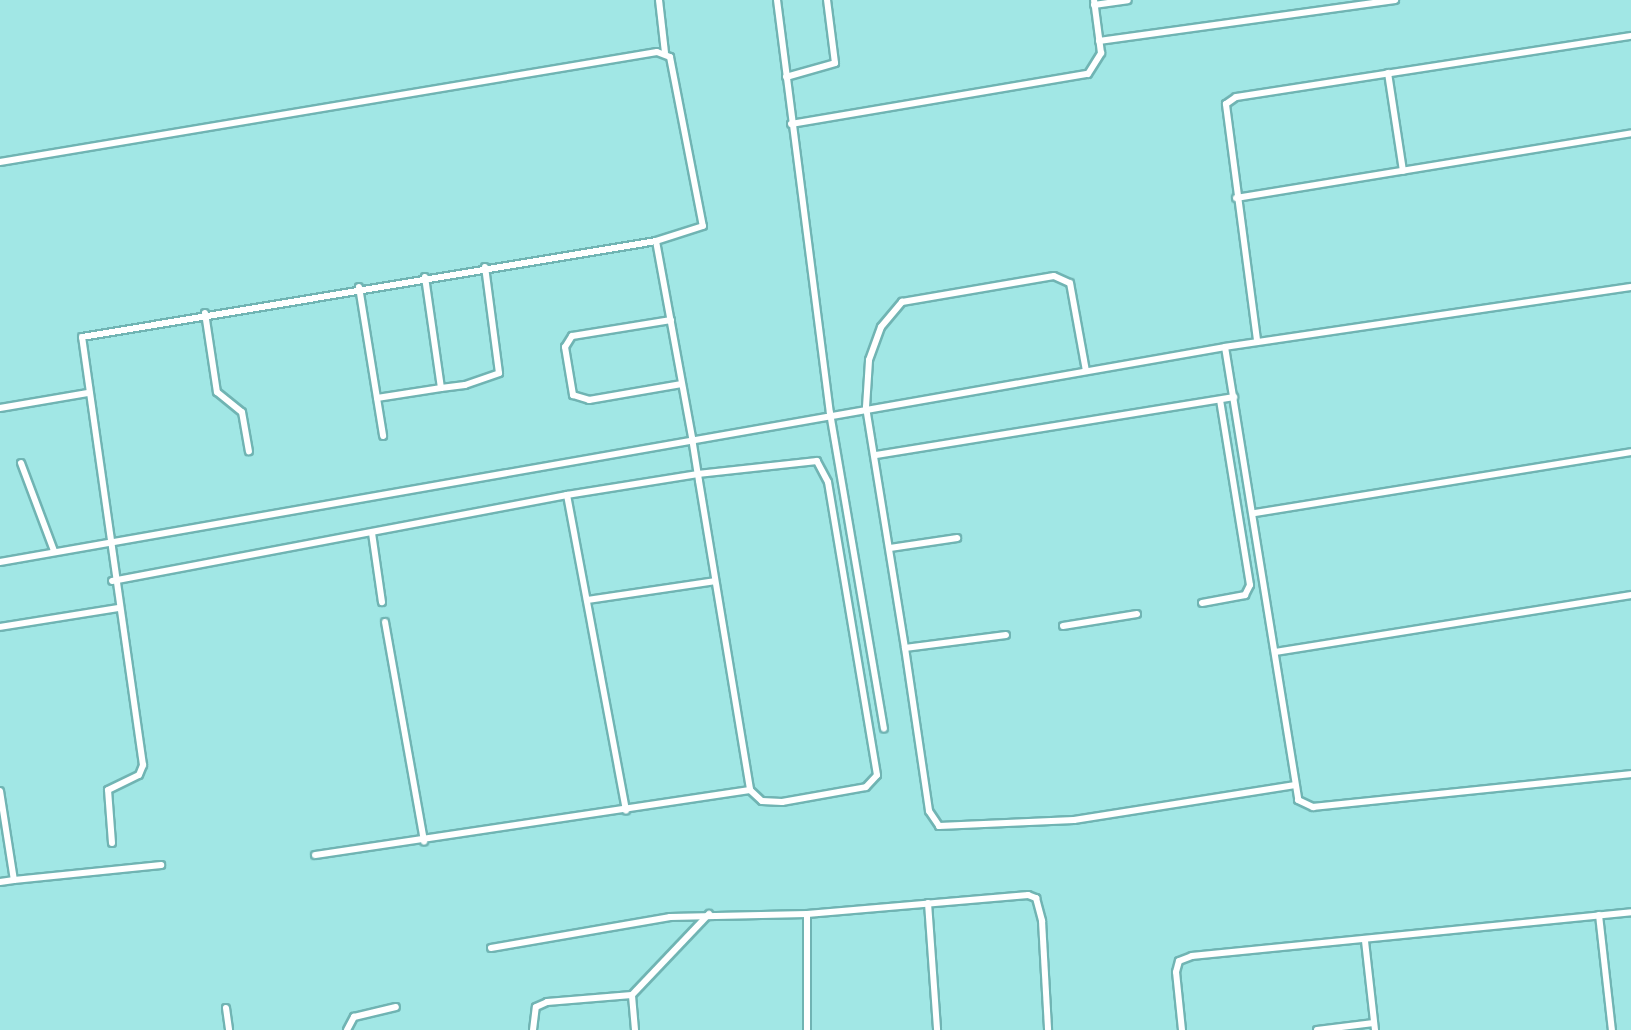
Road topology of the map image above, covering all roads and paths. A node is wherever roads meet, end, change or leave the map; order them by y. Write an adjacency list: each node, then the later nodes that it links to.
1 (659, 0): 9 (lane)
2 (777, 0): 11 (lane)
3 (827, 0): 11 (lane)
4 (1128, 0): 6 (lane)
5 (1395, 0): 8 (lane)
6 (1094, 2): 8 (lane)
7 (1631, 36): 10 (lane)
8 (1099, 41): 12 (lane)
9 (666, 53): 14 (lane); 17 (lane)
10 (1388, 73): 15 (lane); 16 (lane)
11 (786, 77): 12 (lane)
12 (791, 124): 35 (lane)
13 (1631, 133): 15 (lane)
14 (0, 162)
15 (1403, 171): 16 (lane)
16 (1236, 198): 24 (lane)
17 (656, 241): 18 (lane); 23 (lane)
18 (485, 267): 19 (lane); 28 (lane)
19 (425, 277): 20 (lane); 28 (lane)
20 (359, 287): 22 (lane); 31 (lane)
21 (1631, 287): 24 (lane)
22 (205, 313): 29 (lane); 38 (lane)
23 (671, 320): 27 (lane); 27 (lane)
24 (1257, 341): 25 (lane)
25 (1225, 347): 26 (lane); 30 (lane)
26 (1086, 371): 34 (lane); 34 (lane)
27 (682, 384): 37 (lane)
28 (441, 388): 31 (lane)
29 (88, 393): 33 (lane); 47 (lane)
30 (1234, 397): 32 (lane); 44 (lane)
31 (377, 398): 36 (lane)
32 (1220, 400): 40 (lane); 56 (lane)
33 (0, 408)
34 (866, 408): 35 (lane); 40 (lane)
35 (830, 413): 37 (lane); 65 (lane)
36 (383, 436)
37 (692, 438): 42 (lane); 47 (lane)
38 (249, 451)
39 (1631, 452): 44 (lane)
40 (876, 455): 48 (lane)
41 (21, 463): 49 (lane)
42 (698, 474): 43 (lane); 52 (lane); 68 (lane)
43 (567, 495): 45 (lane); 54 (lane)
44 (1255, 513): 64 (lane)
45 (372, 533): 51 (lane); 55 (lane)
46 (957, 538): 48 (lane)
47 (108, 541): 49 (lane); 51 (lane)
48 (890, 548): 63 (lane)
49 (54, 551): 50 (lane)
50 (0, 562)
51 (112, 581): 57 (lane)
52 (715, 581): 54 (lane); 68 (lane)
53 (1631, 595): 64 (lane)
54 (587, 600): 70 (lane)
55 (382, 601)
56 (1202, 603)
57 (118, 608): 61 (lane); 72 (lane)
58 (1137, 614): 60 (lane)
59 (385, 622): 71 (lane)
60 (1063, 626)
61 (0, 627)
62 (1006, 635): 63 (lane)
63 (905, 648): 67 (lane)
64 (1275, 652): 67 (lane)
65 (884, 728)
66 (1631, 774): 67 (lane)
67 (1295, 785)
68 (750, 790): 70 (lane)
69 (0, 792): 75 (lane)
70 (626, 811): 71 (lane)
71 (424, 842): 73 (lane)
72 (112, 843)
73 (315, 855)
74 (161, 865): 75 (lane)
75 (14, 880): 76 (lane)
76 (0, 882)
77 (928, 903): 80 (lane); 93 (lane); 94 (lane)
78 (1631, 912): 81 (lane)
79 (709, 914): 80 (lane); 83 (lane); 84 (lane)
80 (807, 914): 92 (lane)
81 (1599, 915): 82 (lane); 97 (lane)
82 (1365, 941): 87 (lane); 95 (lane)
83 (491, 948)
84 (632, 995): 90 (lane); 91 (lane)
85 (396, 1007): 89 (lane)
86 (226, 1008): 88 (lane)
87 (1374, 1026): 96 (lane)
88 (229, 1030)
89 (347, 1030)
90 (533, 1030)
91 (635, 1030)
92 (807, 1030)
93 (937, 1030)
94 (1048, 1030)
95 (1182, 1030)
96 (1317, 1030)
97 (1612, 1030)

